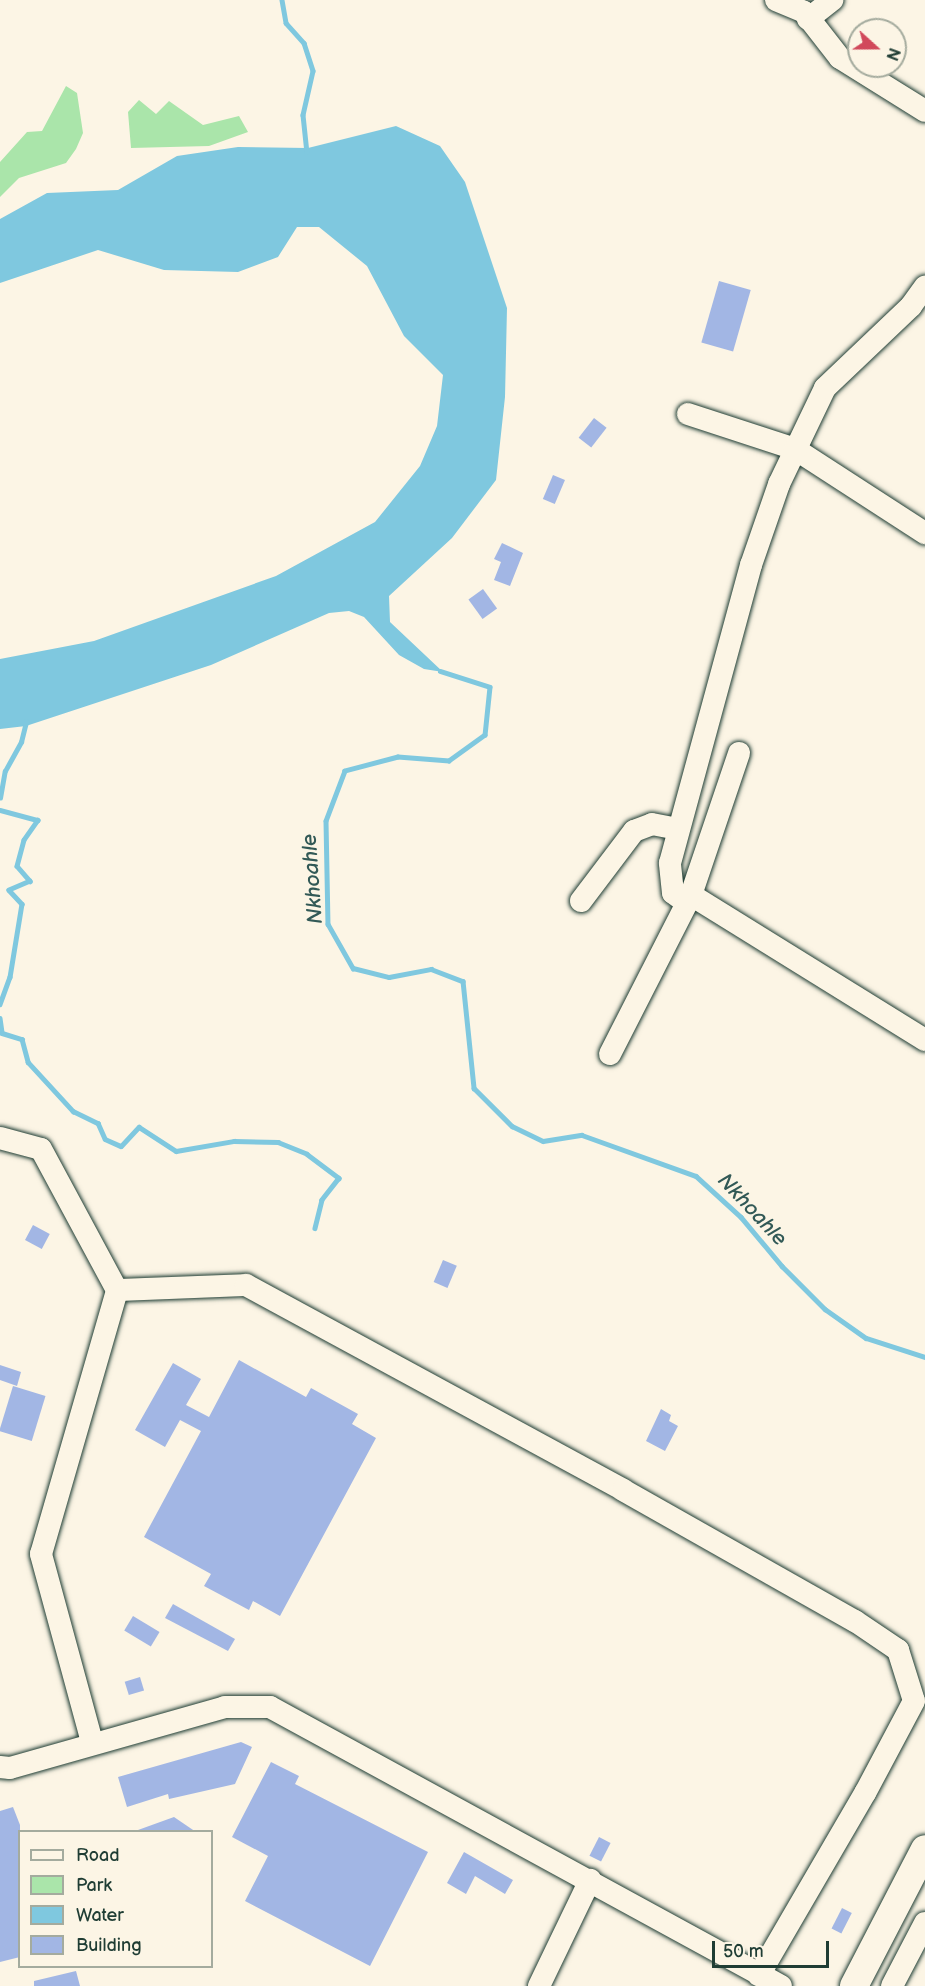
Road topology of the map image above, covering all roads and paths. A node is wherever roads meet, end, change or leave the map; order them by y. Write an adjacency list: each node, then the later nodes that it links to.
1 (776, 0): 3 (street)
2 (832, 0): 3 (street)
3 (808, 19): 4 (street)
4 (925, 111)
5 (925, 287): 7 (street)
6 (687, 414): 7 (street)
7 (795, 449): 8 (street); 10 (street)
8 (925, 533)
9 (739, 753): 11 (street)
10 (677, 830): 11 (street); 12 (street)
11 (689, 899): 13 (street); 14 (street)
12 (581, 901)
13 (925, 1040)
14 (610, 1054)
15 (0, 1138): 16 (street)
16 (117, 1290): 17 (street); 23 (street)
17 (92, 1742): 18 (street); 20 (street)
18 (0, 1767)
19 (925, 1849): 26 (main road)
20 (590, 1880): 23 (street); 24 (street)
21 (925, 1923): 22 (street)
22 (916, 1959): 27 (street)
23 (759, 1975): 25 (street)
24 (539, 1986)
25 (781, 1986)
26 (854, 1986)
27 (892, 1986)

